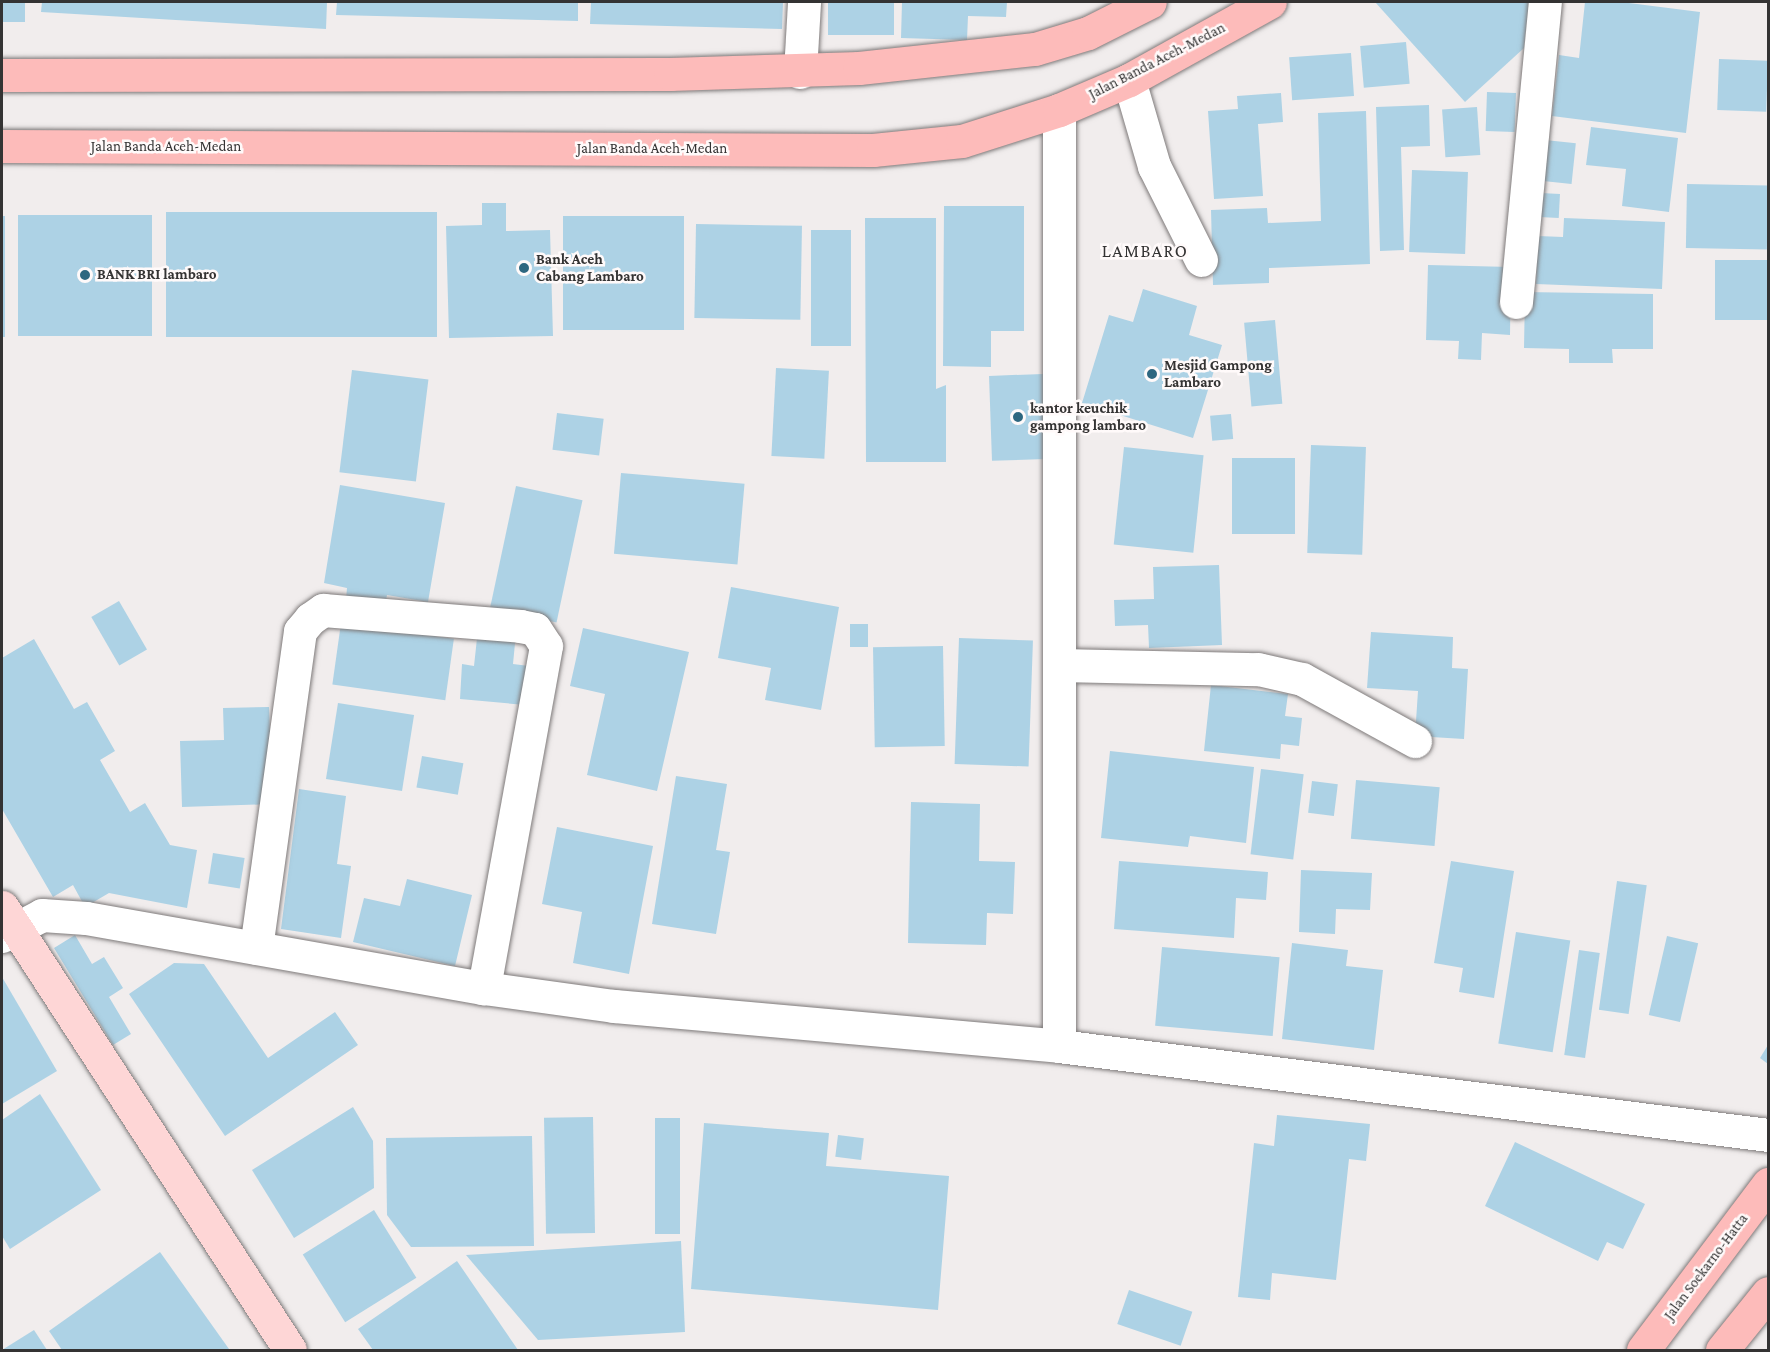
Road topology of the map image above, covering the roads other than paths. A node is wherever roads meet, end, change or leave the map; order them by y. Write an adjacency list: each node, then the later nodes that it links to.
1 (804, 2): 5 (street)
2 (1150, 2): 5 (highway)
3 (1270, 2): 7 (highway, Jalan Banda Aceh-Medan)
4 (1545, 2): 11 (street)
5 (800, 72): 6 (highway)
6 (2, 75)
7 (1128, 80): 8 (highway, Jalan Banda Aceh-Medan); 10 (street)
8 (1059, 110): 9 (highway, Jalan Banda Aceh-Medan); 12 (street)
9 (2, 146)
10 (1201, 260)
11 (1516, 302)
12 (1059, 664): 13 (street); 17 (street)
13 (1415, 741)
14 (6, 923): 15 (street); 21 (main road)
15 (256, 948): 16 (street); 16 (street)
16 (484, 988): 17 (street)
17 (1059, 1046): 18 (street)
18 (1768, 1135)
19 (1768, 1184): 22 (highway, Jalan Soekarno-Hatta)
20 (1768, 1293): 23 (highway)
21 (290, 1350)
22 (1643, 1350)
23 (1722, 1350)

